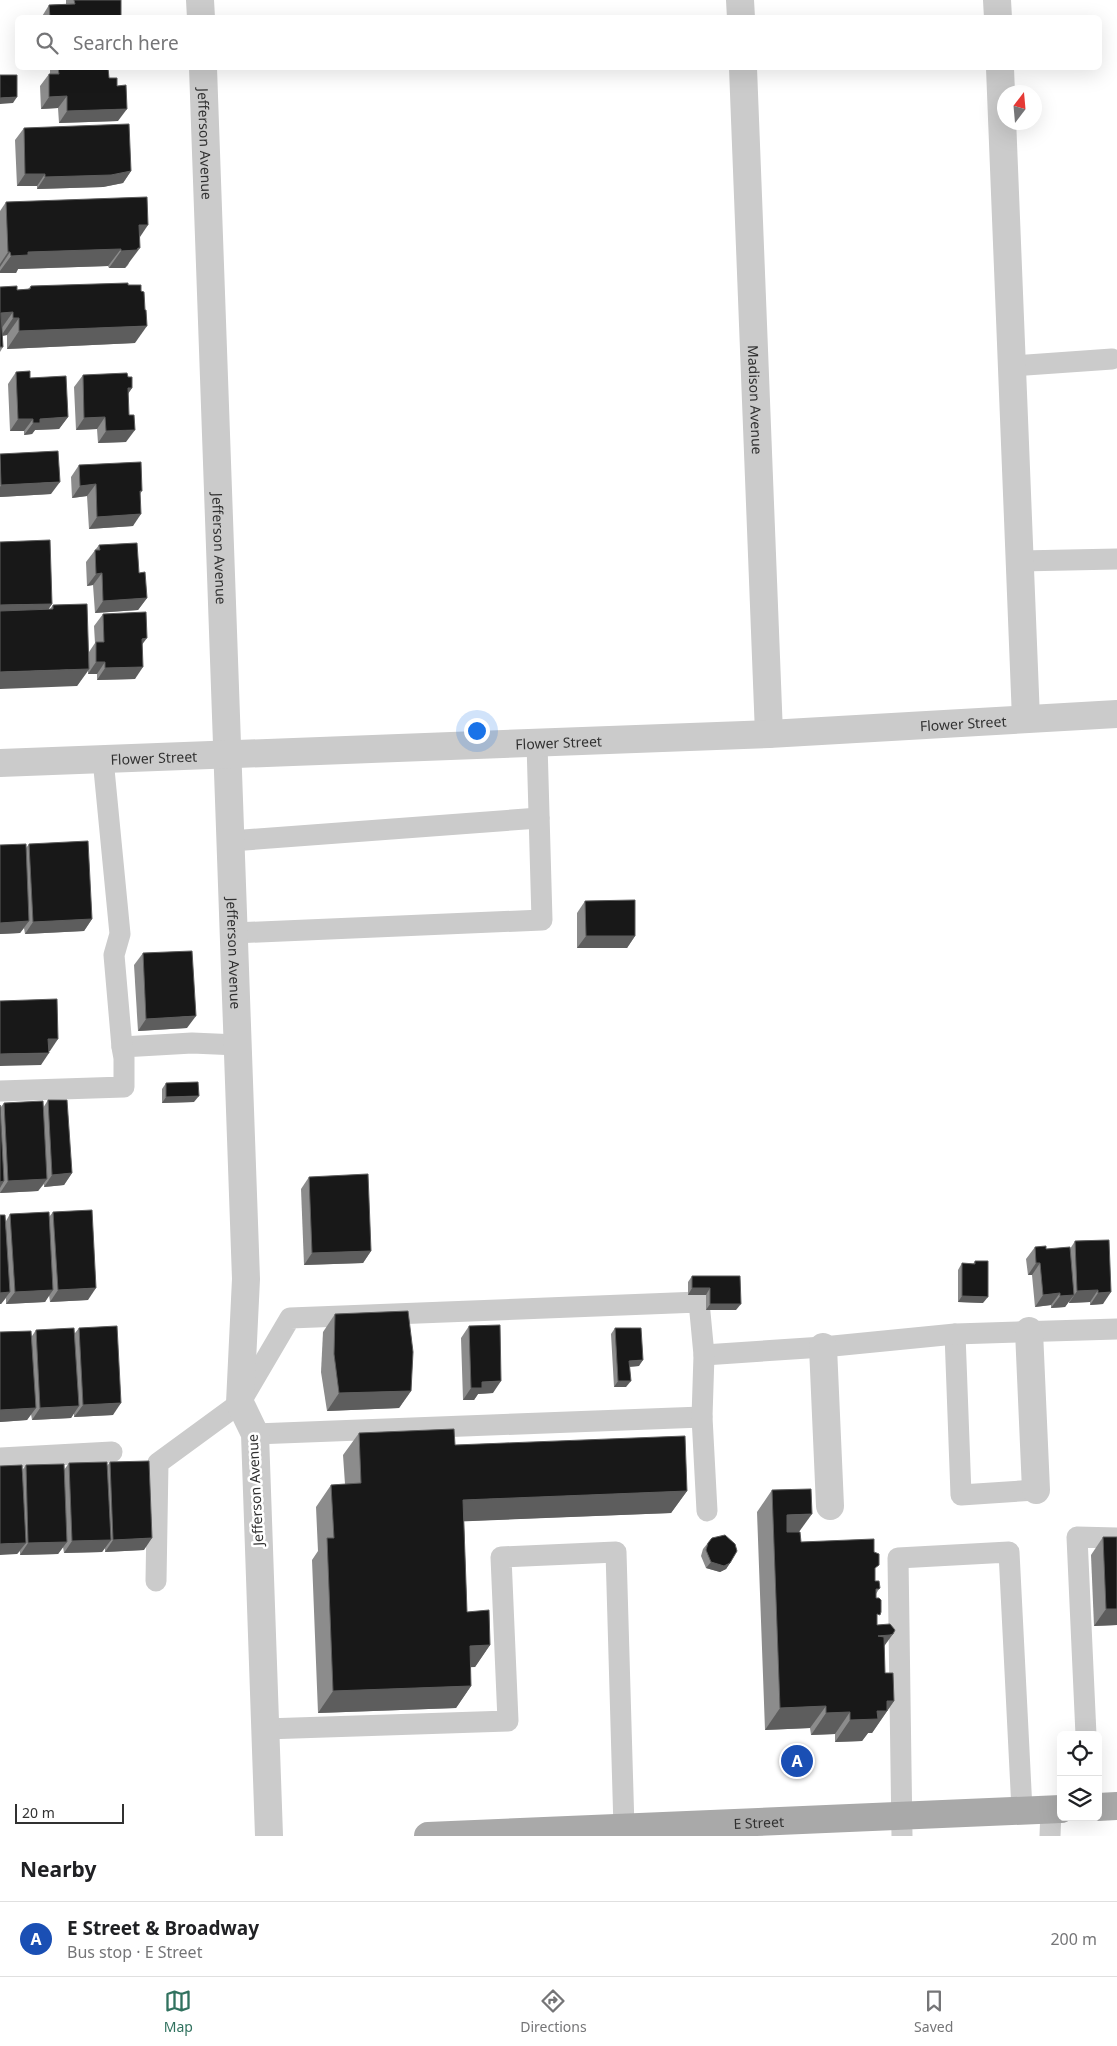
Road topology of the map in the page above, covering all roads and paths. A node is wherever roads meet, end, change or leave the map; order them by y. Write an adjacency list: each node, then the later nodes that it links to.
1 (200, 0): 4 (street)
2 (740, 0): 5 (street)
3 (997, 0): 6 (street)
4 (201, 15)
5 (741, 15)
6 (998, 15)
7 (203, 70): 18 (street, Jefferson Avenue)
8 (743, 70): 16 (street, Madison Avenue)
9 (1000, 70): 11 (street)
10 (1112, 358): 11 (lane)
11 (1012, 366): 13 (street)
12 (1117, 559): 13 (lane)
13 (1020, 561): 15 (street)
14 (1117, 714): 15 (street, Flower Street)
15 (1026, 719): 16 (street, Flower Street)
16 (769, 734): 17 (street, Flower Street)
17 (537, 743): 18 (street, Flower Street); 21 (lane)
18 (228, 754): 19 (street, Flower Street); 22 (street, Jefferson Avenue)
19 (103, 759): 20 (street, Flower Street); 25 (lane)
20 (0, 764)
21 (539, 818): 22 (lane); 23 (lane)
22 (231, 841): 23 (street, Jefferson Avenue)
23 (234, 933): 24 (street, Jefferson Avenue)
24 (238, 1044): 25 (lane); 32 (street, Jefferson Avenue)
25 (122, 1047): 26 (lane)
26 (0, 1091)
27 (1117, 1328): 28 (lane)
28 (1029, 1331): 29 (lane); 37 (street)
29 (955, 1334): 30 (lane); 37 (lane)
30 (823, 1347): 31 (lane); 38 (street)
31 (704, 1355): 32 (lane); 33 (lane)
32 (240, 1403): 34 (street, Jefferson Avenue); 41 (lane)
33 (702, 1416): 34 (lane); 39 (lane)
34 (254, 1434): 42 (street, Jefferson Avenue)
35 (112, 1452): 36 (lane)
36 (0, 1458)
37 (1036, 1490)
38 (830, 1506)
39 (707, 1511)
40 (1117, 1538): 43 (lane)
41 (156, 1581)
42 (266, 1729): 49 (lane); 52 (street, Jefferson Avenue)
43 (1086, 1731)
44 (1117, 1806): 45 (main road)
45 (1102, 1807)
46 (1056, 1809): 47 (main road, E Street); 54 (lane)
47 (1022, 1810): 48 (main road, E Street); 48 (lane)
48 (902, 1826): 50 (main road, E Street)
49 (624, 1828): 50 (main road, E Street); 51 (main road, E Street)
50 (686, 1830)
51 (589, 1832): 53 (main road, E Street)
52 (269, 1836)
53 (428, 1836)
54 (1050, 1836)

